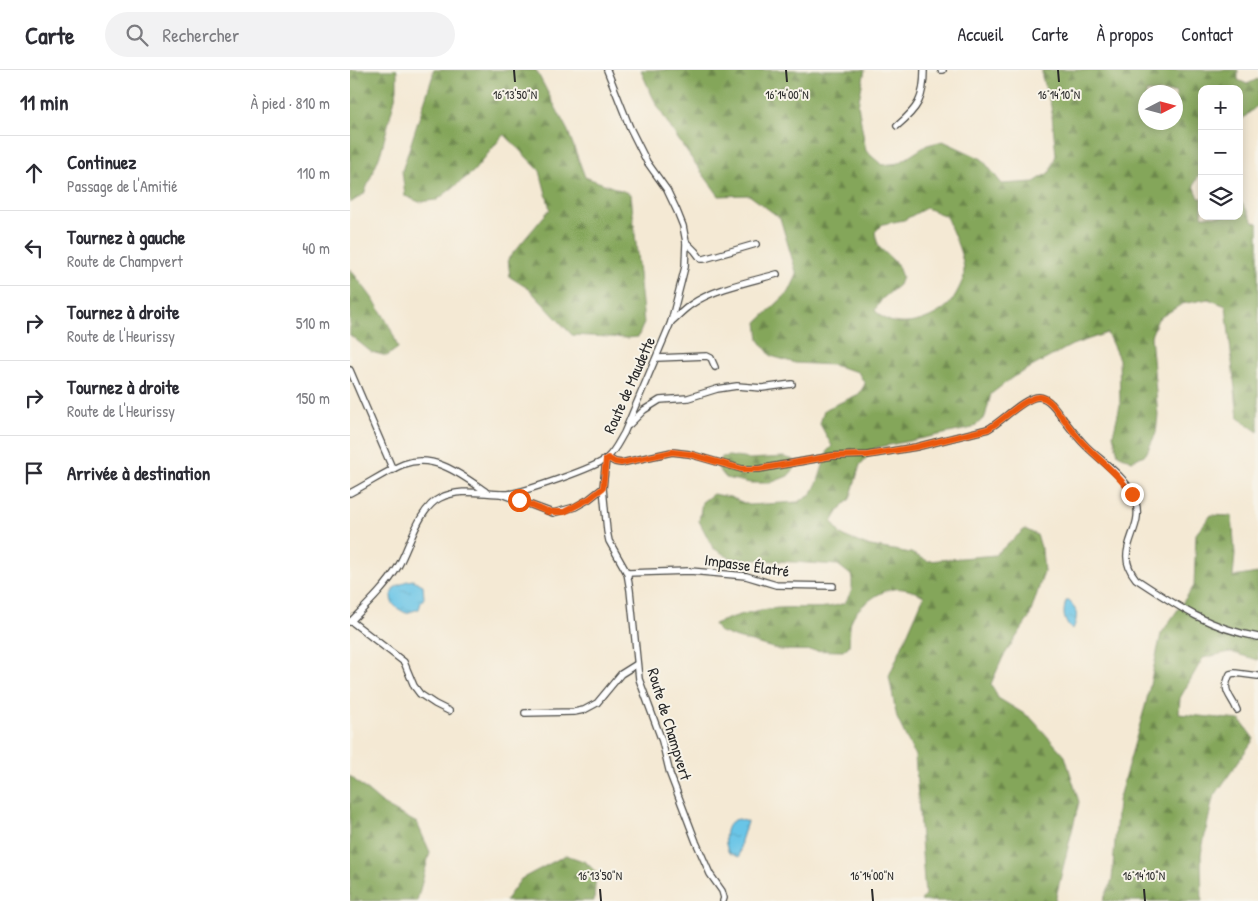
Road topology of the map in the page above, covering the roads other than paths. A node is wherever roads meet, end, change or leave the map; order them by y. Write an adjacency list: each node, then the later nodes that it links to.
1 (607, 70): 4 (street, Route de Maudette)
2 (924, 70): 3 (street)
3 (897, 126)
4 (686, 242): 5 (street); 7 (street, Route de Maudette)
5 (756, 244)
6 (777, 274): 7 (street)
7 (671, 322): 8 (street, Route de Maudette)
8 (657, 358): 9 (street); 12 (street, Route de Maudette)
9 (715, 367)
10 (350, 370): 14 (street)
11 (792, 384): 12 (street)
12 (626, 428): 13 (street, Route de Maudette)
13 (607, 458): 15 (street, Route de Champvert); 18 (street); 22 (street)
14 (393, 470): 16 (street); 17 (street)
15 (603, 488): 18 (street); 19 (street, Route de Champvert)
16 (486, 492): 18 (street); 21 (street)
17 (350, 493)
18 (499, 494)
19 (627, 573): 20 (street, Impasse Élatré); 23 (street, Route de Champvert)
20 (833, 586)
21 (350, 622): 26 (street)
22 (1258, 637)
23 (637, 664): 27 (street); 28 (street, Route de Champvert)
24 (1258, 676): 25 (street)
25 (1237, 710)
26 (450, 711)
27 (526, 712)
28 (724, 900)

